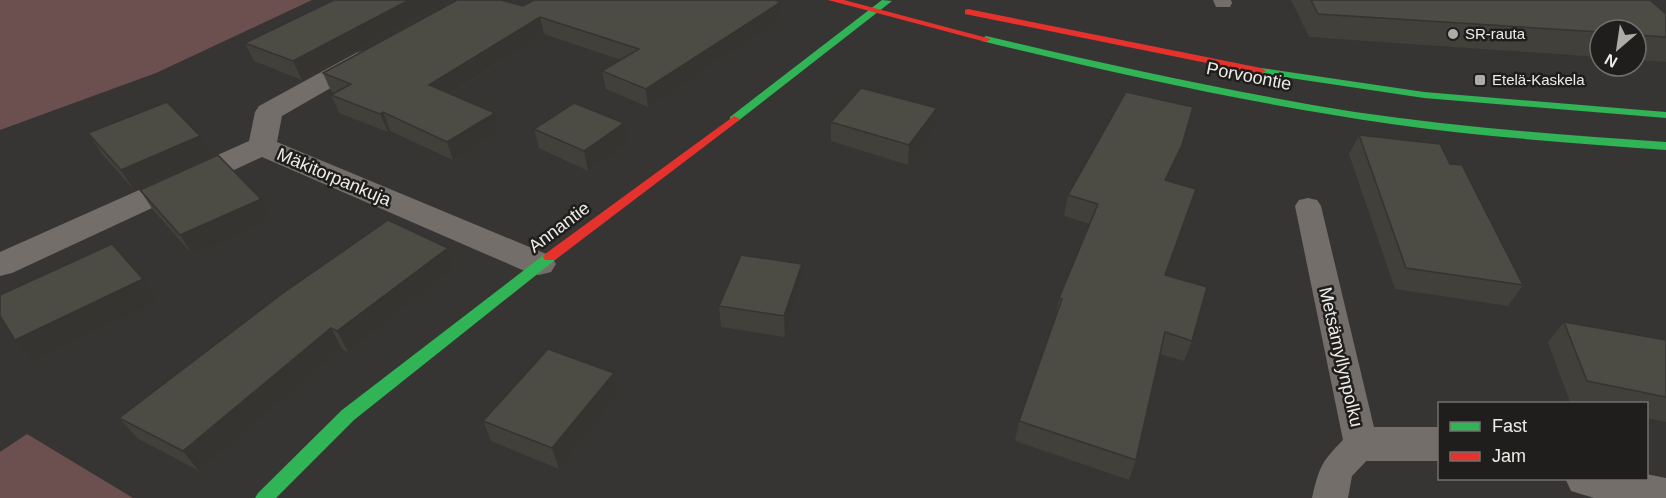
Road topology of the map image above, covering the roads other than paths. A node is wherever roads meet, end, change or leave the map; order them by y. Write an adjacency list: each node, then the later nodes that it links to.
1 (833, 0): 4 (street, Porvoontie)
2 (889, 0): 4 (street, Annantie)
3 (959, 10): 6 (street, Porvoontie)
4 (876, 12): 8 (street, Porvoontie); 10 (street, Annantie)
5 (390, 45): 7 (street)
6 (1666, 115)
7 (261, 146): 10 (street, Mäkitorpankuja); 11 (street, Mäkitorpankuja)
8 (1666, 146)
9 (1308, 206): 12 (lane, Metsämyllynpolku)
10 (539, 264): 16 (street, Annantie)
11 (0, 265)
12 (1361, 444): 13 (street); 17 (lane, Metsämyllynpolku)
13 (1438, 444)
14 (1594, 480): 15 (street)
15 (1666, 497)
16 (264, 498)
17 (1330, 498)

